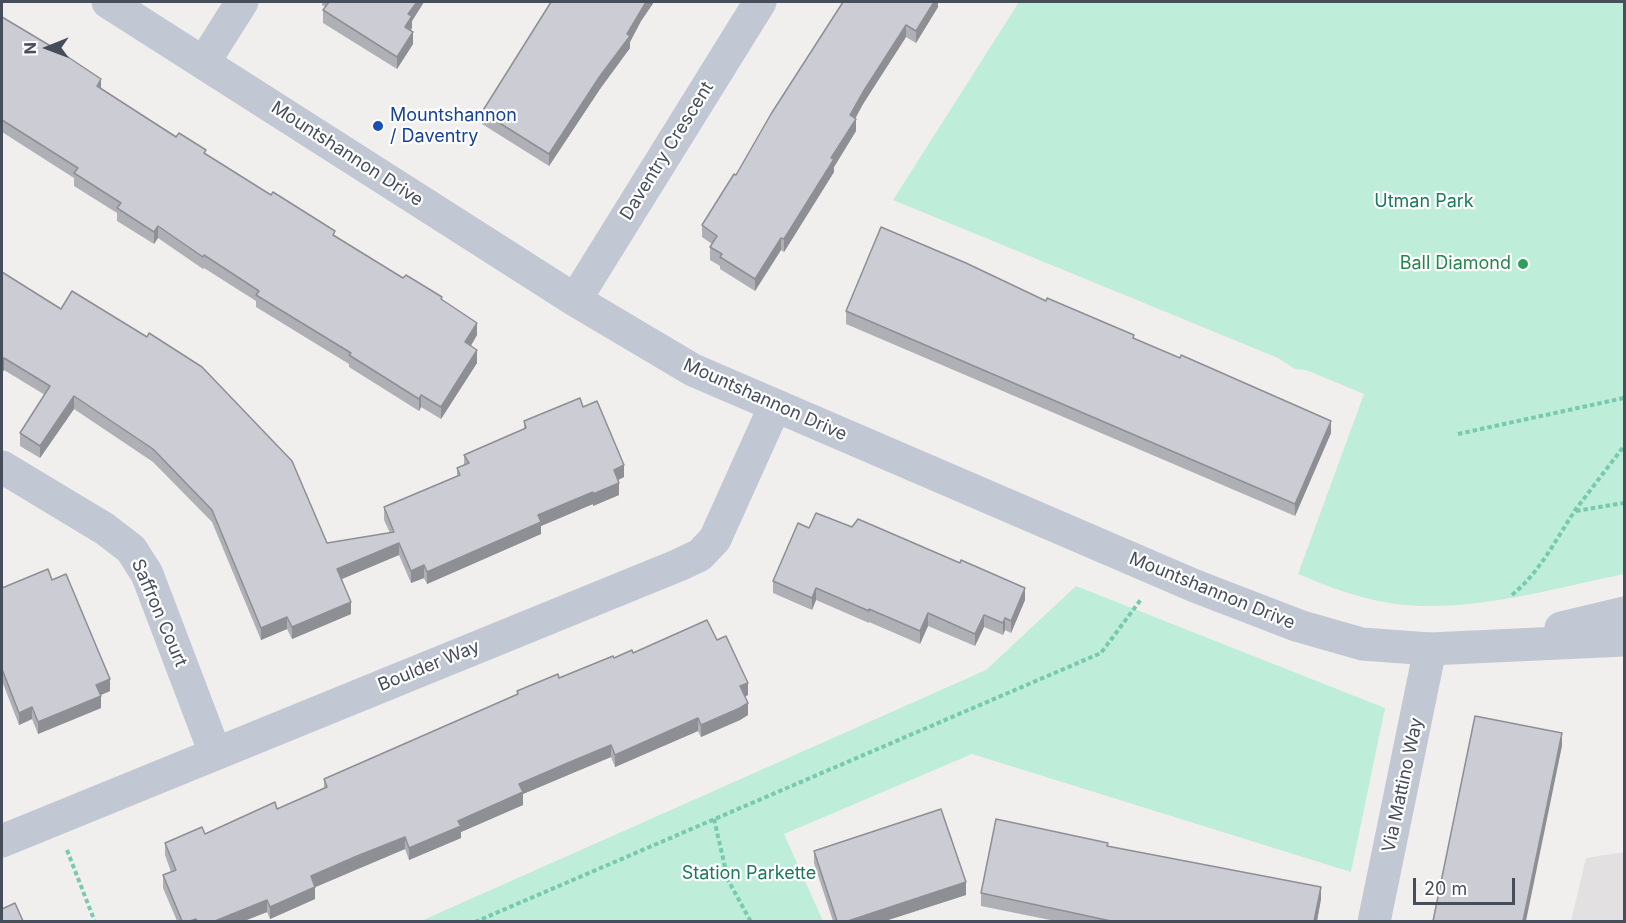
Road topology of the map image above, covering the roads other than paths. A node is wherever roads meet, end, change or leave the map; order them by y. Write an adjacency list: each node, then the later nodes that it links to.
1 (108, 2): 4 (street, Mountshannon Drive)
2 (242, 2): 4 (street)
3 (760, 2): 5 (street, Daventry Crescent)
4 (204, 62): 5 (street, Mountshannon Drive)
5 (575, 300): 6 (street, Mountshannon Drive)
6 (775, 405): 11 (street, Mountshannon Drive); 12 (street, Boulder Way)
7 (2, 467): 12 (street, Saffron Court)
8 (1624, 613): 10 (street, Mountshannon Drive)
9 (1624, 640): 10 (street, Mountshannon Drive)
10 (1486, 646): 11 (street, Mountshannon Drive)
11 (1430, 649): 14 (street, Via Mattino Way)
12 (214, 753): 13 (street, Boulder Way)
13 (2, 841)
14 (1374, 921)

